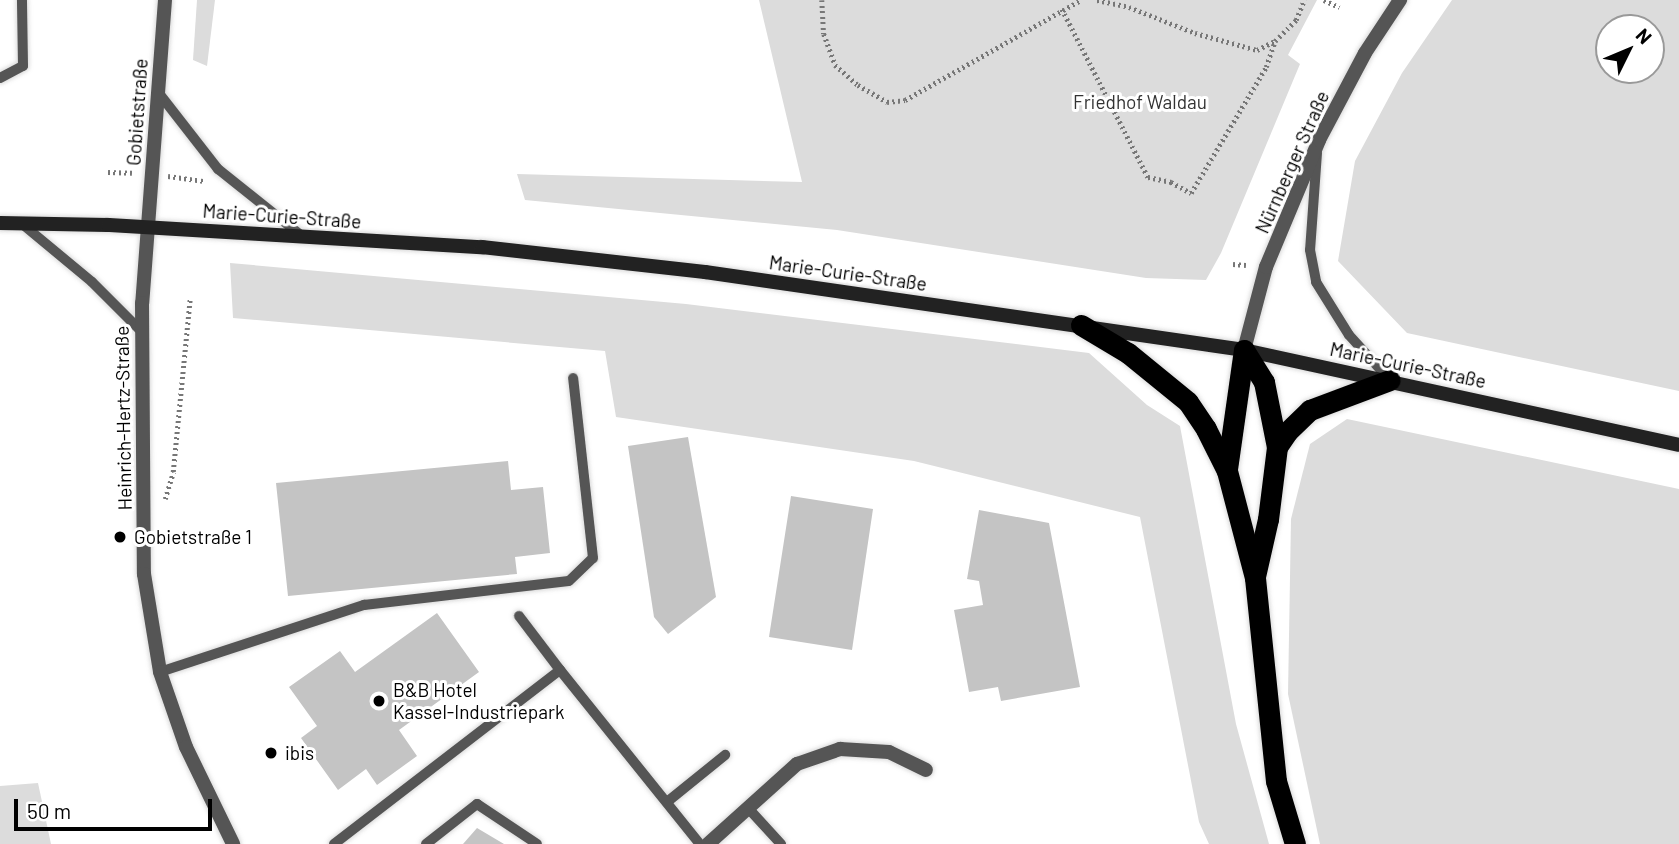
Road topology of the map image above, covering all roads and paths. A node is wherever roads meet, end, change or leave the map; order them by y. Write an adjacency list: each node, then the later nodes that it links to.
1 (22, 0): 12 (lane)
2 (165, 0): 13 (street, Gobietstraße)
3 (822, 0): 10 (path)
4 (1081, 0): 10 (path)
5 (1097, 0): 11 (path)
6 (1304, 0): 11 (path)
7 (1324, 0): 9 (path)
8 (1400, 0): 14 (street, Nürnberger Straße)
9 (1339, 7)
10 (1062, 9): 11 (path)
11 (1275, 41)
12 (0, 78)
13 (158, 92): 17 (street, Gobietstraße); 18 (lane)
14 (1319, 140): 22 (street, Nürnberger Straße); 24 (lane)
15 (0, 223): 16 (main road, Marie-Curie-Straße)
16 (21, 223): 17 (main road, Marie-Curie-Straße); 21 (lane)
17 (148, 227): 18 (main road, Marie-Curie-Straße); 21 (street, Heinrich-Hertz-Straße)
18 (302, 236): 20 (main road, Marie-Curie-Straße)
19 (190, 299): 28 (path)
20 (1081, 325): 22 (main road, Marie-Curie-Straße); 27 (highway)
21 (141, 331): 32 (street, Heinrich-Hertz-Straße)
22 (1244, 350): 24 (main road, Marie-Curie-Straße); 26 (highway); 27 (highway)
23 (573, 378): 32 (lane)
24 (1390, 380): 25 (main road, Marie-Curie-Straße); 26 (highway)
25 (1679, 445)
26 (1277, 447): 29 (highway)
27 (1227, 471): 29 (highway)
28 (165, 510)
29 (1255, 578): 44 (highway)
30 (519, 617): 31 (lane)
31 (560, 670): 35 (lane); 38 (lane)
32 (160, 672): 37 (street, Heinrich-Hertz-Straße)
33 (725, 755): 35 (lane)
34 (926, 770): 36 (street)
35 (667, 802): 41 (lane)
36 (748, 808): 42 (street); 43 (lane)
37 (233, 844)
38 (334, 844)
39 (426, 844): 40 (lane)
40 (537, 844)
41 (700, 844)
42 (708, 844)
43 (780, 844)
44 (1294, 844)

